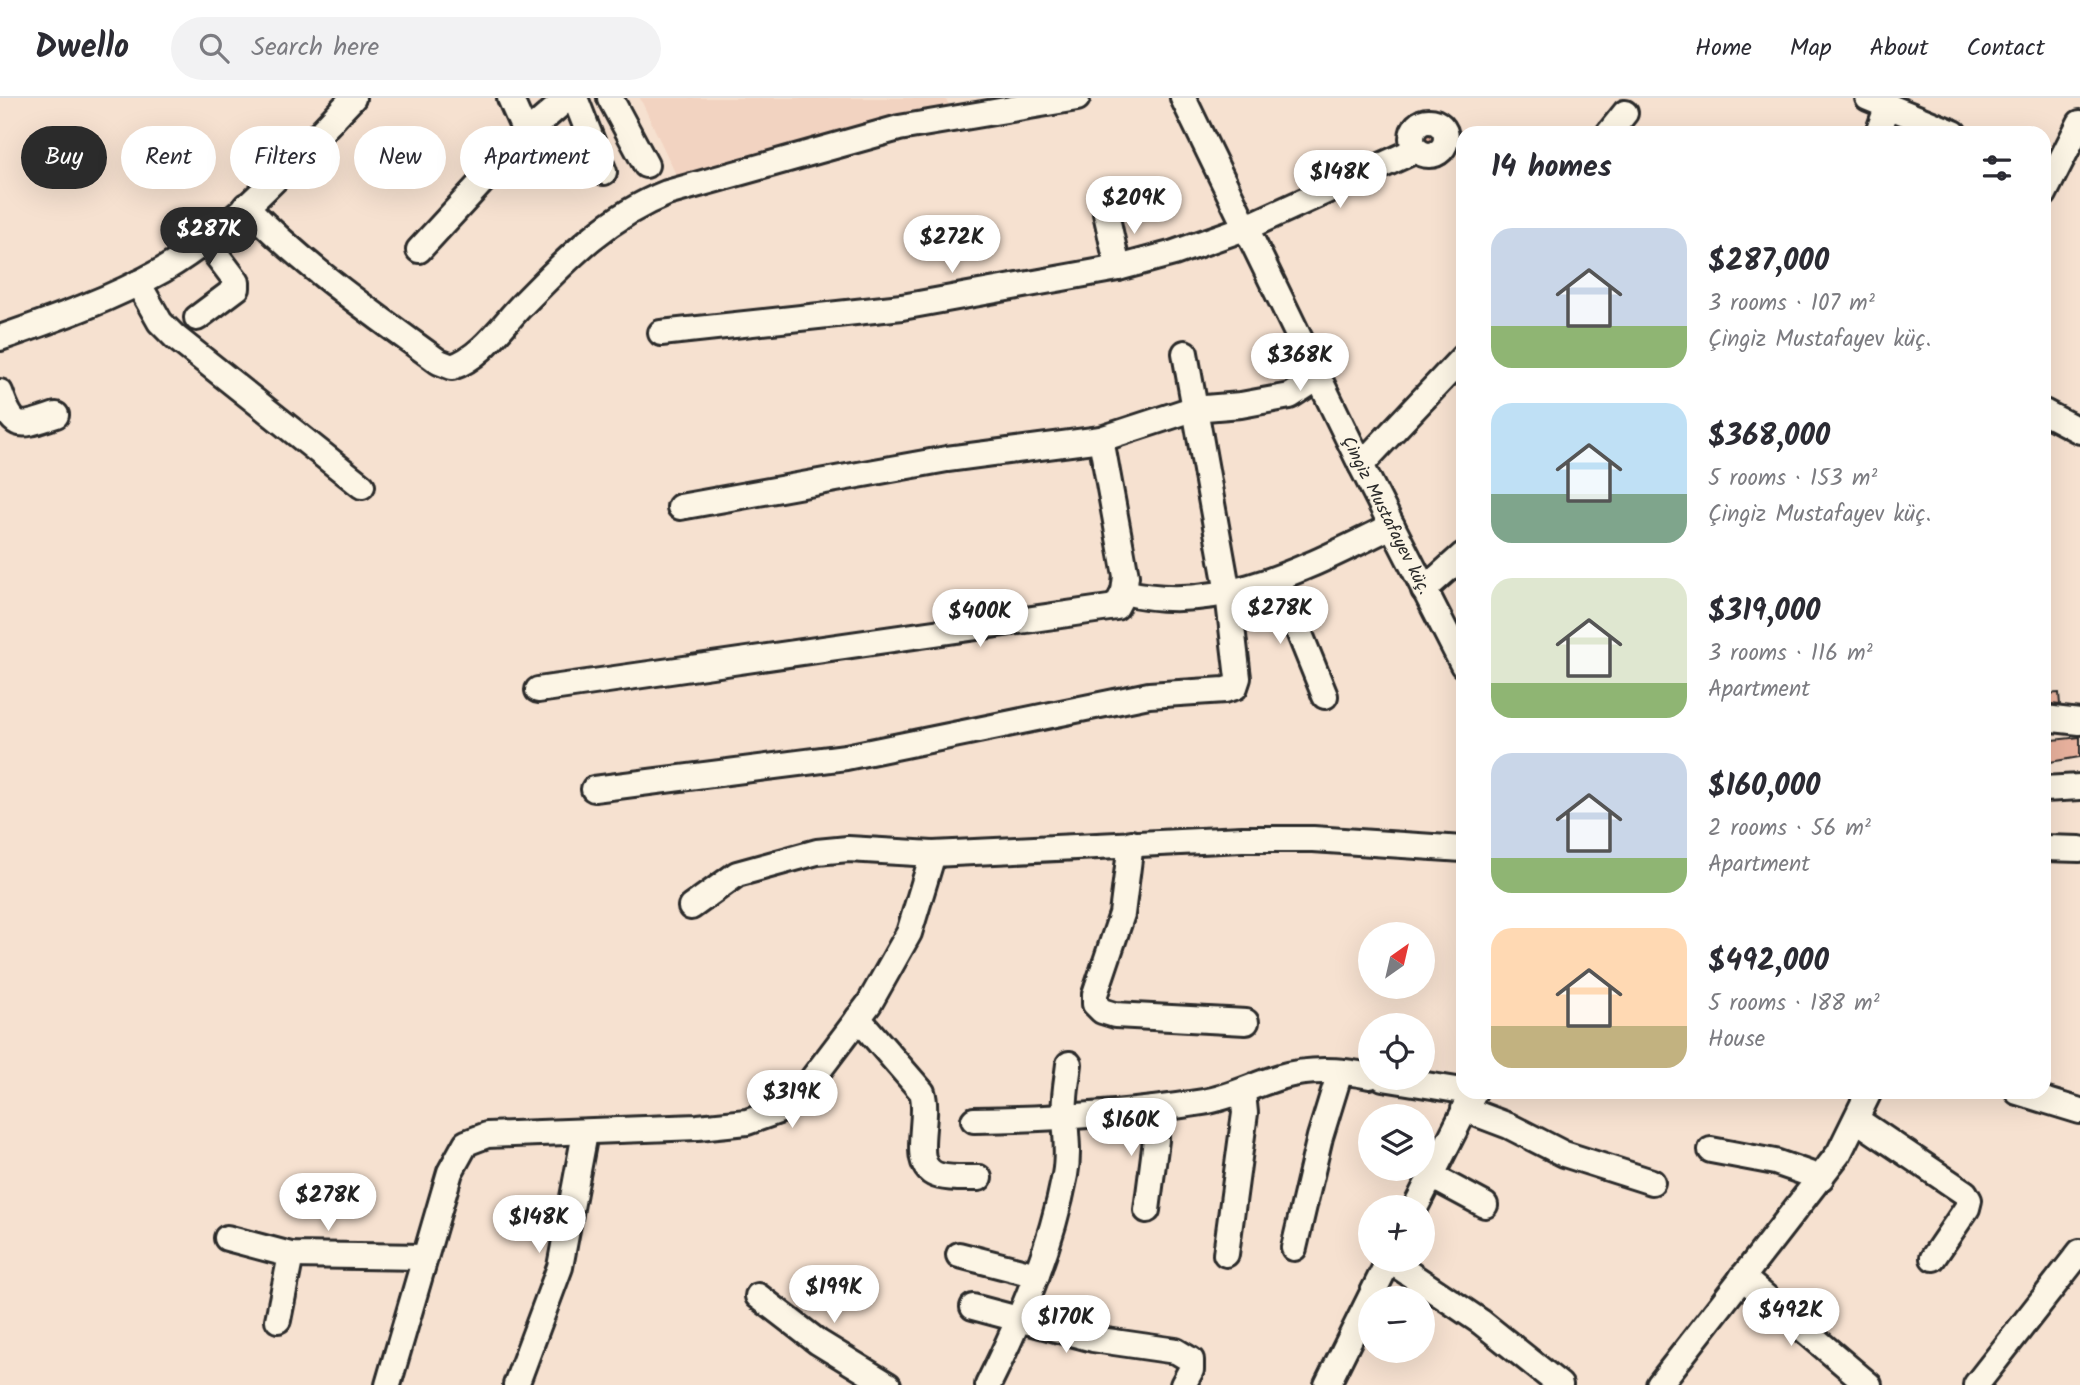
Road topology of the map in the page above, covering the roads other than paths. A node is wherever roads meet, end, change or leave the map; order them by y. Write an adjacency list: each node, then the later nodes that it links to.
1 (353, 98): 24 (street)
2 (510, 98): 13 (street)
3 (568, 98): 14 (street)
4 (575, 98): 15 (street)
5 (610, 98): 21 (street)
6 (1077, 98): 9 (street)
7 (1183, 98): 26 (street, Çingiz Mustafayev küç.)
8 (1878, 102): 17 (street); 18 (street)
9 (960, 108): 24 (street)
10 (1424, 110): 19 (street); 20 (street)
11 (1625, 113): 16 (street)
12 (2080, 123): 22 (street)
13 (522, 126)
14 (535, 126)
15 (586, 126)
16 (1615, 126)
17 (1878, 126)
18 (1937, 126)
19 (1454, 147): 20 (street)
20 (1416, 150): 26 (street)
21 (646, 166)
22 (2051, 173)
23 (475, 189): 28 (street)
24 (246, 206): 27 (street)
25 (1106, 213): 29 (street)
26 (1245, 228): 29 (street); 36 (street, Çingiz Mustafayev küç.)
27 (206, 241): 30 (street); 31 (street)
28 (419, 250)
29 (1118, 268): 32 (street)
30 (138, 283): 33 (street); 44 (street)
31 (197, 318)
32 (661, 333)
33 (0, 338)
34 (1185, 353): 38 (street)
35 (1456, 365): 43 (street)
36 (1318, 378): 38 (street); 43 (street, Çingiz Mustafayev küç.)
37 (0, 392): 39 (street)
38 (1193, 409): 42 (street); 51 (street)
39 (56, 415)
40 (2051, 416): 41 (street)
41 (2080, 431)
42 (1101, 439): 45 (street); 50 (street)
43 (1361, 465): 46 (street, Çingiz Mustafayev küç.)
44 (362, 486)
45 (680, 507)
46 (1392, 526): 48 (street); 49 (street, Çingiz Mustafayev küç.)
47 (1456, 561): 49 (street)
48 (1278, 580): 51 (street); 54 (street)
49 (1423, 590): 52 (street, Çingiz Mustafayev küç.)
50 (1124, 592): 51 (street); 53 (street)
51 (1228, 593): 58 (street)
52 (1456, 652)
53 (538, 690)
54 (1325, 696)
55 (2051, 719): 56 (street)
56 (2080, 722)
57 (2080, 787): 59 (street)
58 (594, 789)
59 (2051, 789)
60 (1131, 843): 62 (street); 64 (street); 67 (street)
61 (2051, 848): 63 (street)
62 (1456, 849)
63 (2080, 849)
64 (933, 854): 65 (street); 66 (street)
65 (691, 907)
66 (858, 1018): 83 (street); 86 (street)
67 (1246, 1022)
68 (1069, 1064): 80 (street)
69 (1340, 1072): 70 (street); 73 (street); 93 (street)
70 (1358, 1074)
71 (1435, 1088): 72 (street)
72 (1456, 1092)
73 (1244, 1093): 78 (street); 95 (street)
74 (1467, 1099): 85 (street)
75 (1474, 1099): 89 (street)
76 (1866, 1099): 82 (street)
77 (2045, 1099): 79 (street)
78 (1155, 1109): 80 (street); 91 (street)
79 (2080, 1111)
80 (1065, 1118): 81 (street); 102 (street)
81 (974, 1120)
82 (1857, 1120): 88 (street); 99 (street)
83 (585, 1133): 98 (street); 109 (street)
84 (1712, 1150): 88 (street)
85 (1435, 1167)
86 (979, 1178)
87 (1435, 1178): 90 (street)
88 (1821, 1178): 103 (street)
89 (1652, 1182)
90 (1485, 1205)
91 (1147, 1210)
92 (227, 1238): 96 (street)
93 (1294, 1248)
94 (2080, 1252): 117 (street)
95 (1226, 1254)
96 (291, 1255): 98 (street); 106 (street)
97 (959, 1255): 102 (street)
98 (425, 1257): 108 (street)
99 (1933, 1258)
100 (1383, 1272): 113 (street)
101 (1407, 1272): 114 (street)
102 (1037, 1275): 107 (street)
103 (1742, 1277): 115 (street); 116 (street)
104 (758, 1296): 110 (street)
105 (973, 1307): 107 (street)
106 (278, 1320)
107 (1020, 1320): 111 (street); 112 (street)
108 (387, 1385)
109 (516, 1385)
110 (888, 1385)
111 (988, 1385)
112 (1183, 1385)
113 (1327, 1385)
114 (1560, 1385)
115 (1659, 1385)
116 (1869, 1385)
117 (1976, 1385)

